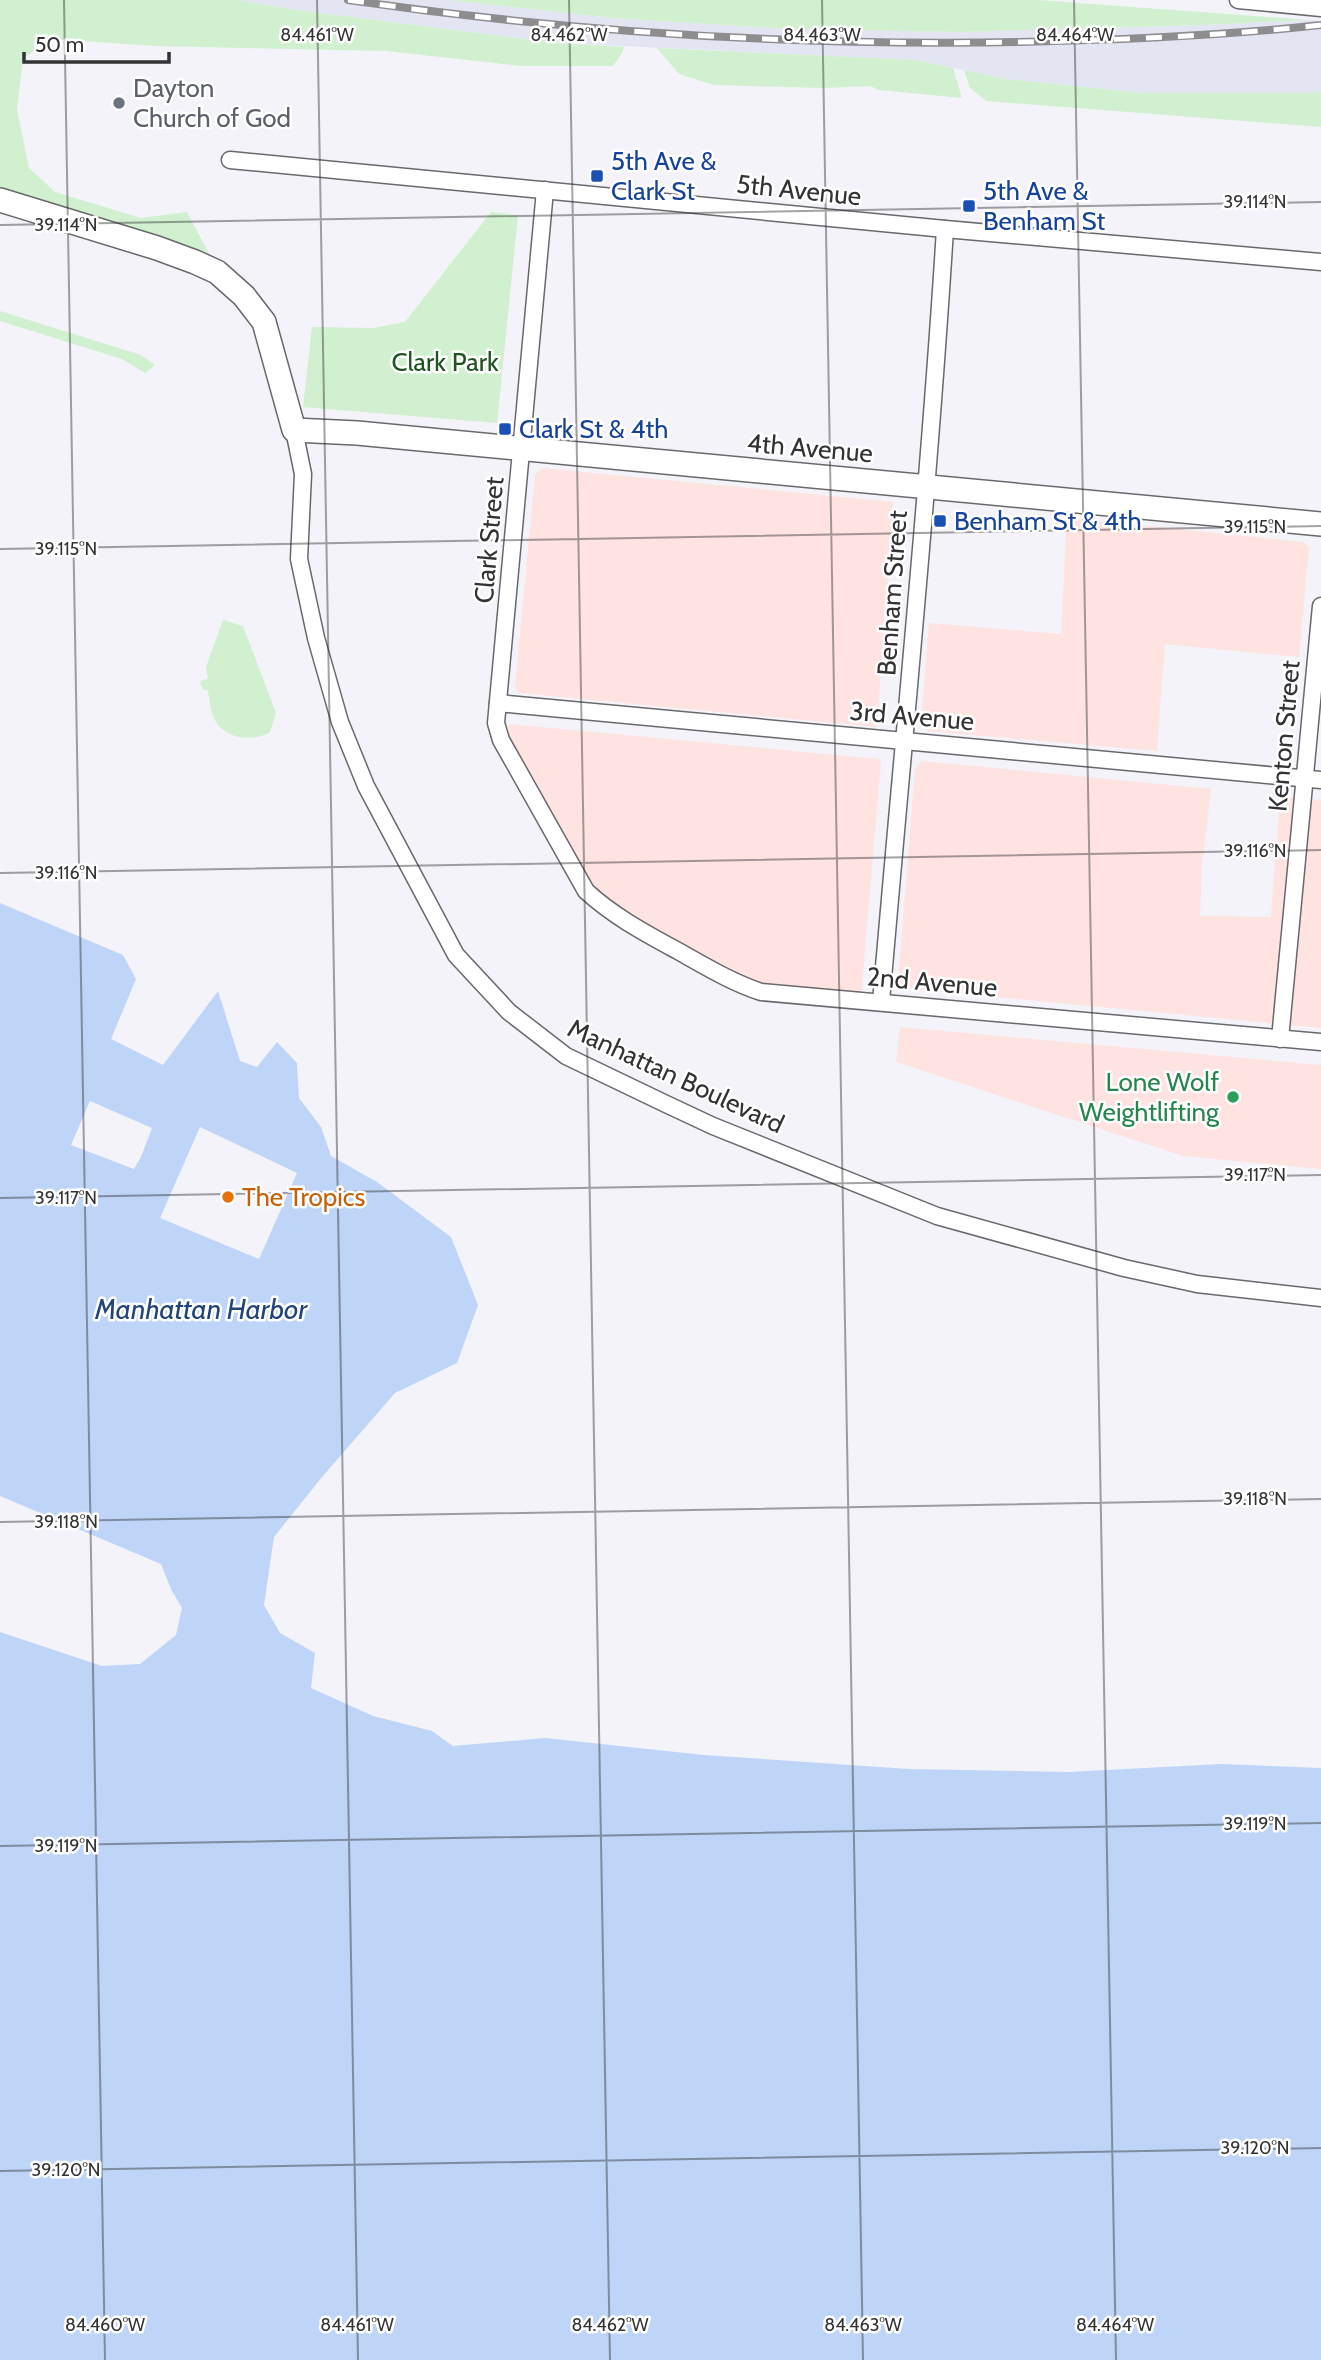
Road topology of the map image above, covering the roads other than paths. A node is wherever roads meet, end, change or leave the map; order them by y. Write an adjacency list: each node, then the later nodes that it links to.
1 (1238, 0): 2 (street)
2 (1321, 8)
3 (230, 160): 4 (street, 5th Avenue)
4 (545, 190): 6 (street, 5th Avenue); 9 (street, Clark Street)
5 (0, 200): 8 (street)
6 (945, 229): 7 (street, 5th Avenue); 10 (street, Benham Street)
7 (1321, 262)
8 (294, 430): 9 (street, 4th Avenue); 20 (street, Manhattan Boulevard)
9 (522, 449): 10 (street, 4th Avenue); 13 (street, Clark Street)
10 (925, 487): 11 (street, 4th Avenue); 14 (street, Benham Street)
11 (1321, 524)
12 (1321, 606): 15 (street, Kenton Street)
13 (498, 703): 14 (street, 3rd Avenue); 16 (street, Clark Street)
14 (905, 740): 15 (street, 3rd Avenue); 17 (street, Benham Street)
15 (1313, 779): 18 (street, Kenton Street)
16 (577, 874): 17 (street, 2nd Avenue)
17 (881, 1002): 18 (street, 2nd Avenue)
18 (1280, 1038): 19 (street, 2nd Avenue)
19 (1321, 1042)
20 (1321, 1298)

